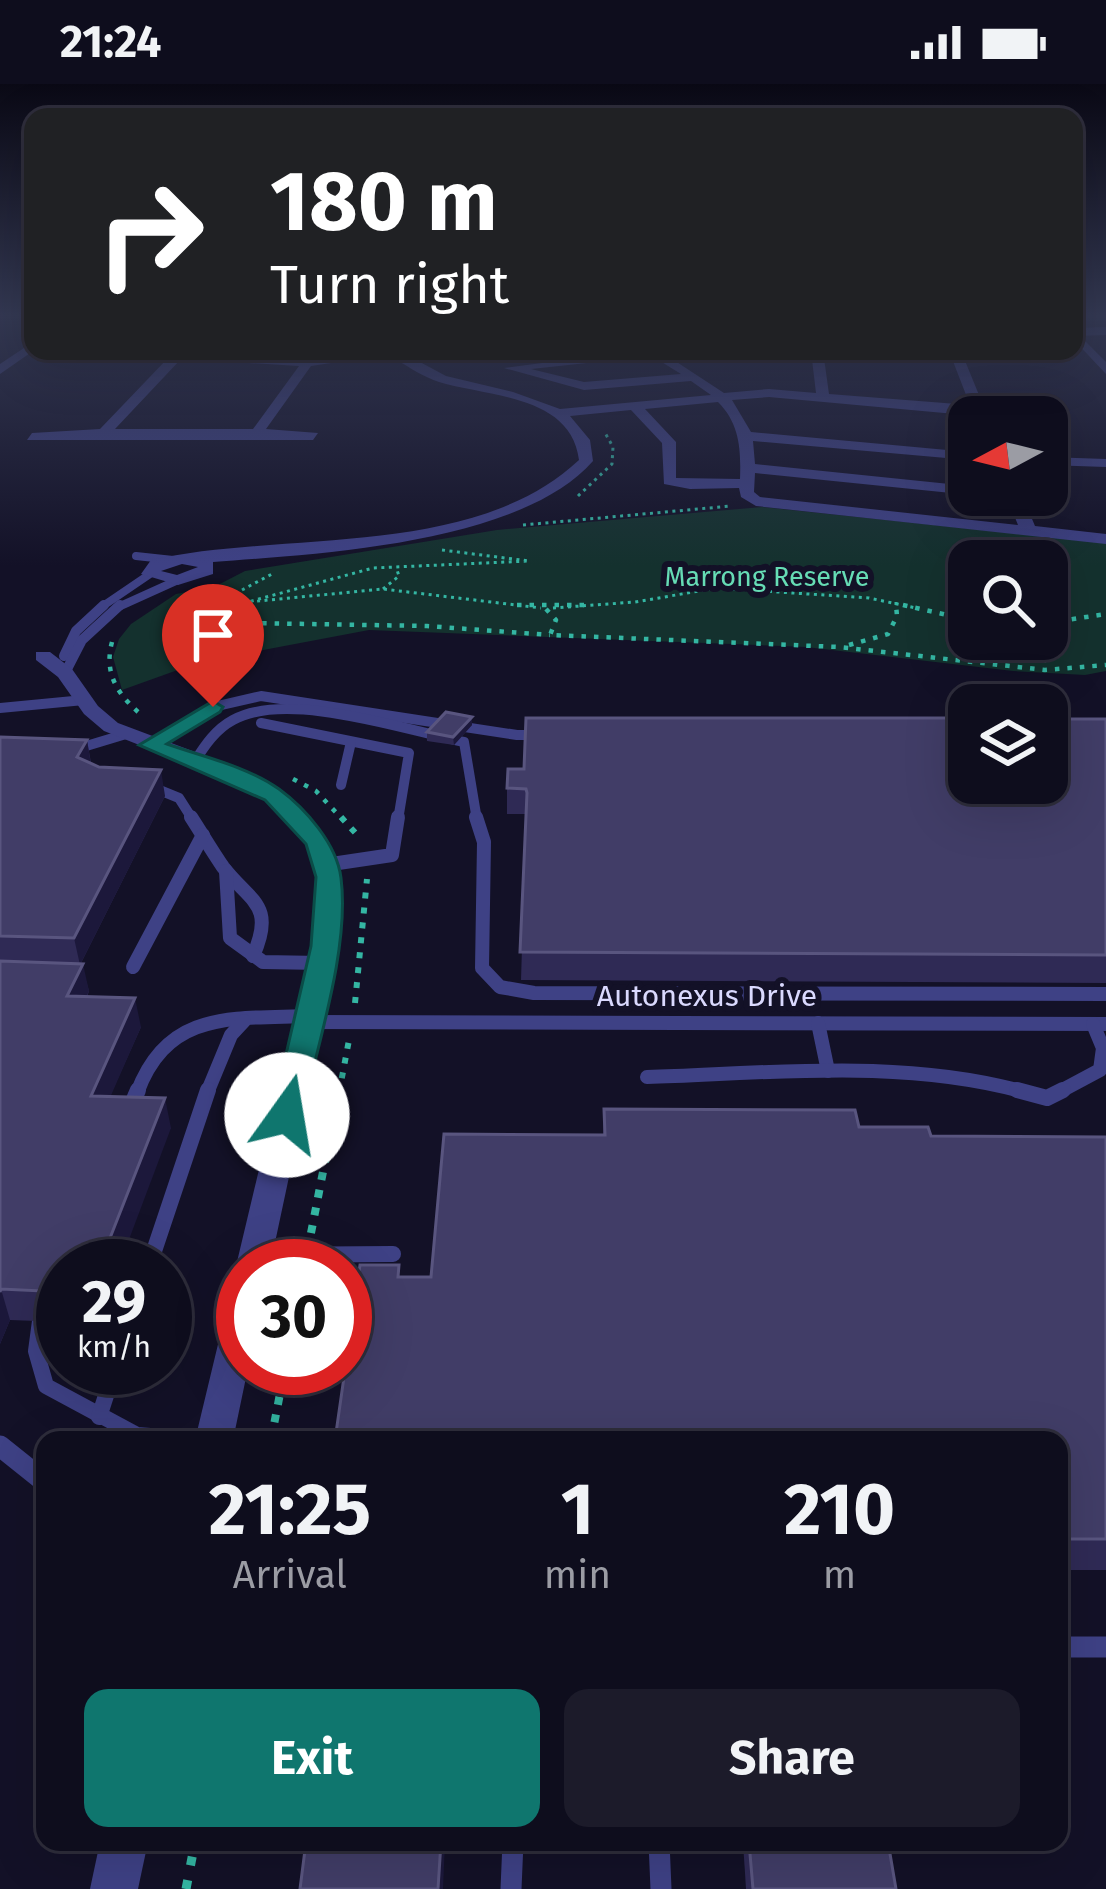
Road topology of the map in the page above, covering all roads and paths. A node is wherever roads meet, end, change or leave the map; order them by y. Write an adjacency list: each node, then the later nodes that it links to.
1 (138, 397): 10 (street)
2 (283, 397): 11 (street)
3 (514, 397): 9 (street)
4 (728, 397): 6 (street)
5 (825, 397): 8 (street)
6 (722, 398): 7 (street); 13 (street)
7 (635, 406): 9 (street); 18 (street)
8 (948, 411)
9 (557, 413): 26 (street)
10 (104, 433): 11 (street); 14 (street)
11 (257, 433): 12 (street)
12 (313, 436)
13 (749, 436): 15 (street); 18 (street)
14 (32, 437)
15 (948, 455)
16 (1068, 462): 17 (street)
17 (1106, 463)
18 (747, 476): 19 (street); 20 (street)
19 (948, 489)
20 (764, 503): 22 (path); 23 (street)
21 (1022, 516): 23 (street)
22 (520, 526)
23 (1029, 531): 24 (street)
24 (1106, 539)
25 (427, 550): 28 (path)
26 (191, 563): 29 (street); 30 (street)
27 (286, 566): 34 (path)
28 (396, 567): 31 (path); 32 (path)
29 (151, 571): 30 (street); 45 (lane)
30 (178, 580): 45 (lane)
31 (383, 589): 32 (path); 35 (path)
32 (248, 602): 34 (path)
33 (896, 602): 35 (path); 37 (path); 40 (path)
34 (220, 607): 39 (path)
35 (546, 609): 39 (path)
36 (1106, 614): 38 (path)
37 (948, 615)
38 (1068, 620)
39 (550, 635): 40 (path)
40 (839, 646): 44 (path)
41 (43, 656): 45 (street)
42 (1044, 660): 44 (path)
43 (1106, 665): 44 (path)
44 (1045, 670)
45 (65, 673): 46 (street)
46 (84, 700): 47 (lane); 50 (street)
47 (0, 708)
48 (261, 723): 51 (lane)
49 (565, 736): 50 (lane)
50 (138, 740): 52 (lane); 53 (street)
51 (351, 742): 55 (lane); 57 (lane)
52 (58, 750)
53 (195, 761): 57 (street); 62 (lane)
54 (134, 780): 56 (lane)
55 (341, 785)
56 (203, 835): 58 (lane); 61 (lane)
57 (325, 865): 60 (street)
58 (226, 871): 59 (lane); 59 (lane)
59 (253, 956): 60 (lane)
60 (321, 963): 63 (street)
61 (133, 967)
62 (1106, 994)
63 (309, 1019): 64 (lane, Autonexus Drive); 65 (lane, Autonexus Drive); 72 (street)
64 (244, 1021): 70 (lane, Autonexus Drive); 71 (lane)
65 (818, 1023): 66 (lane, Autonexus Drive); 68 (lane)
66 (1099, 1024): 67 (lane)
67 (1105, 1048): 68 (lane)
68 (828, 1071): 69 (lane)
69 (647, 1077)
70 (122, 1126)
71 (158, 1239)
72 (259, 1239)
73 (392, 1254): 74 (lane)
74 (372, 1255)
75 (61, 1395): 79 (lane)
76 (106, 1395): 79 (lane)
77 (224, 1395): 81 (street)
78 (280, 1395): 82 (path)
79 (99, 1417): 80 (lane)
80 (129, 1431)
81 (216, 1431)
82 (273, 1431)
83 (0, 1446): 84 (lane)
84 (36, 1474)
85 (1068, 1647): 86 (lane)
86 (1106, 1647)
87 (122, 1851): 91 (street)
88 (193, 1851): 92 (path)
89 (513, 1851): 93 (lane)
90 (659, 1851): 94 (lane)
91 (114, 1889)
92 (186, 1889)
93 (511, 1889)
94 (661, 1889)

